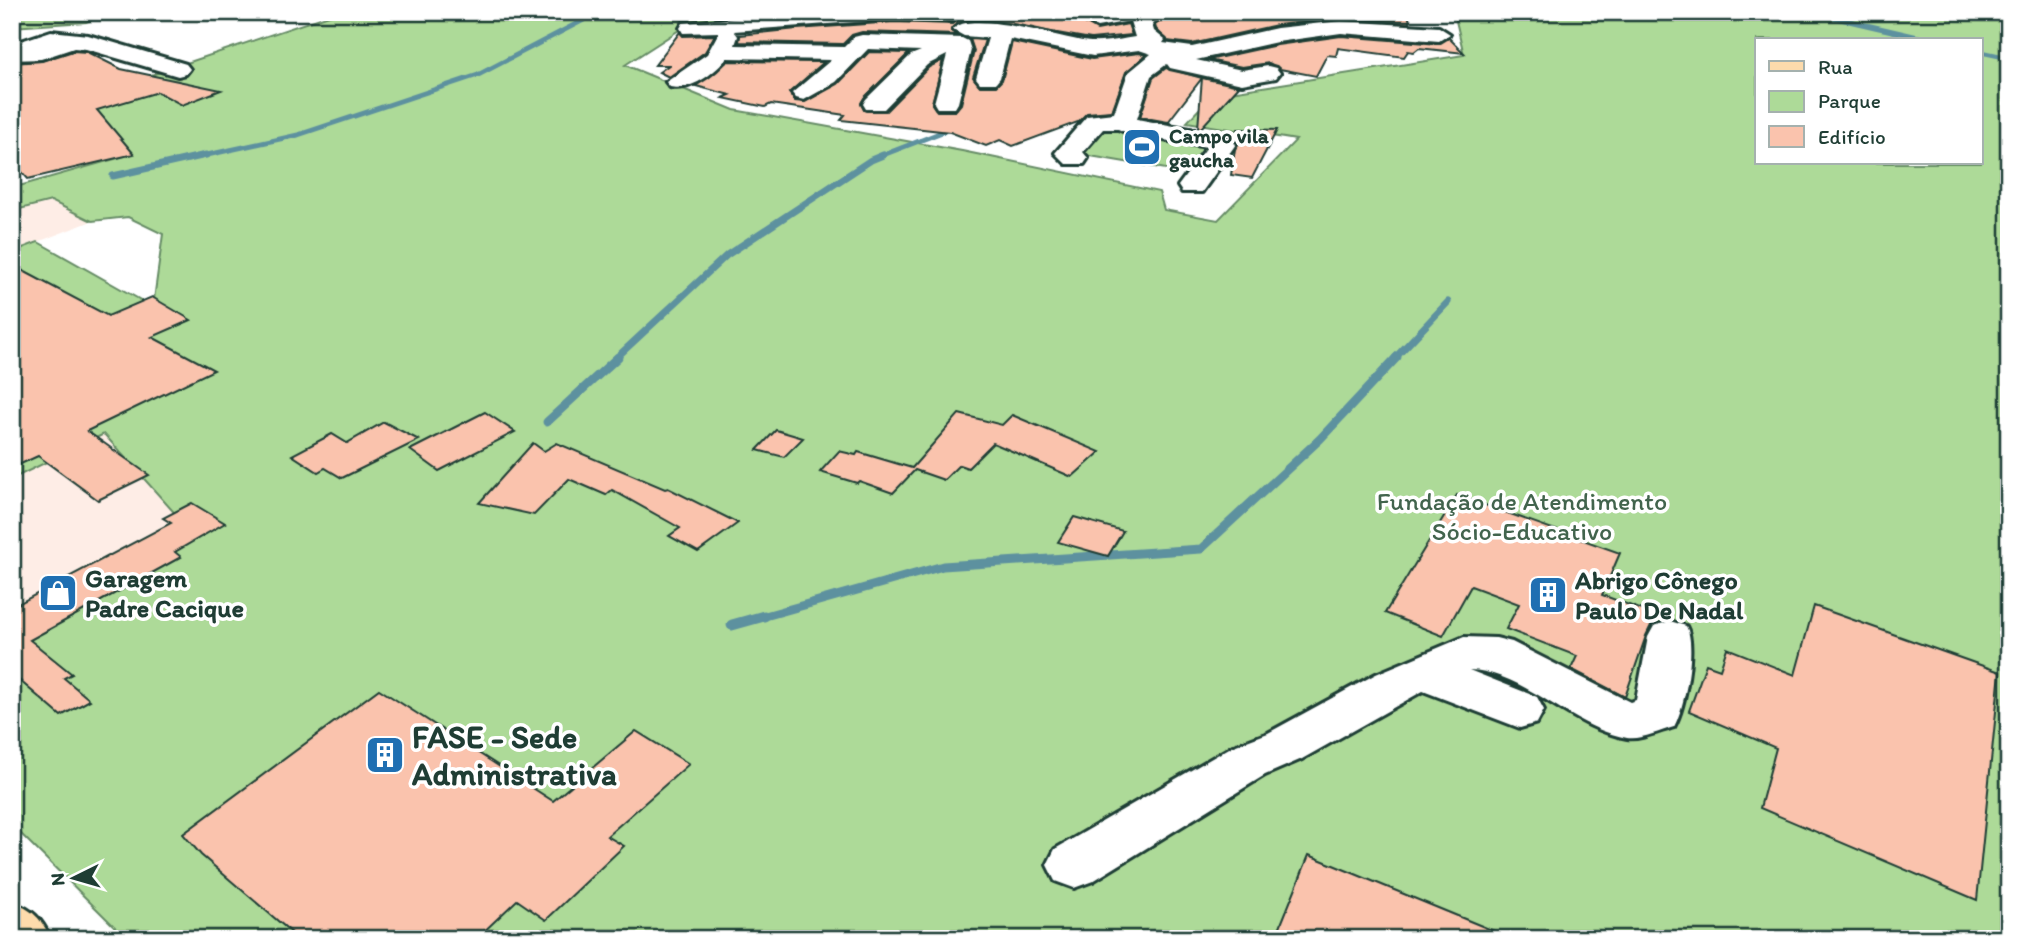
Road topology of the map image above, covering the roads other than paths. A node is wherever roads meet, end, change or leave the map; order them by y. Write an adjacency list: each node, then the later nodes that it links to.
1 (1140, 12): 3 (street)
2 (1161, 12): 11 (street)
3 (1097, 20)
4 (954, 25): 5 (street); 7 (street); 10 (street); 19 (street); 20 (street)
5 (691, 28)
6 (1255, 28): 11 (street)
7 (997, 30): 11 (street); 16 (street)
8 (1295, 34): 9 (street); 11 (street); 12 (street)
9 (1439, 34)
10 (853, 41): 17 (street); 18 (street)
11 (1155, 49): 15 (street); 21 (street)
12 (1350, 50)
13 (14, 52): 14 (street)
14 (178, 69)
15 (1268, 74)
16 (988, 78)
17 (678, 82)
18 (804, 93)
19 (946, 103)
20 (875, 104)
21 (1124, 121): 22 (street); 23 (street)
22 (1075, 158)
23 (1192, 186)
24 (1670, 638): 25 (street)
25 (1421, 674): 26 (street); 27 (street)
26 (1521, 710)
27 (1074, 864)
28 (12, 927): 29 (main road)
29 (23, 939)

